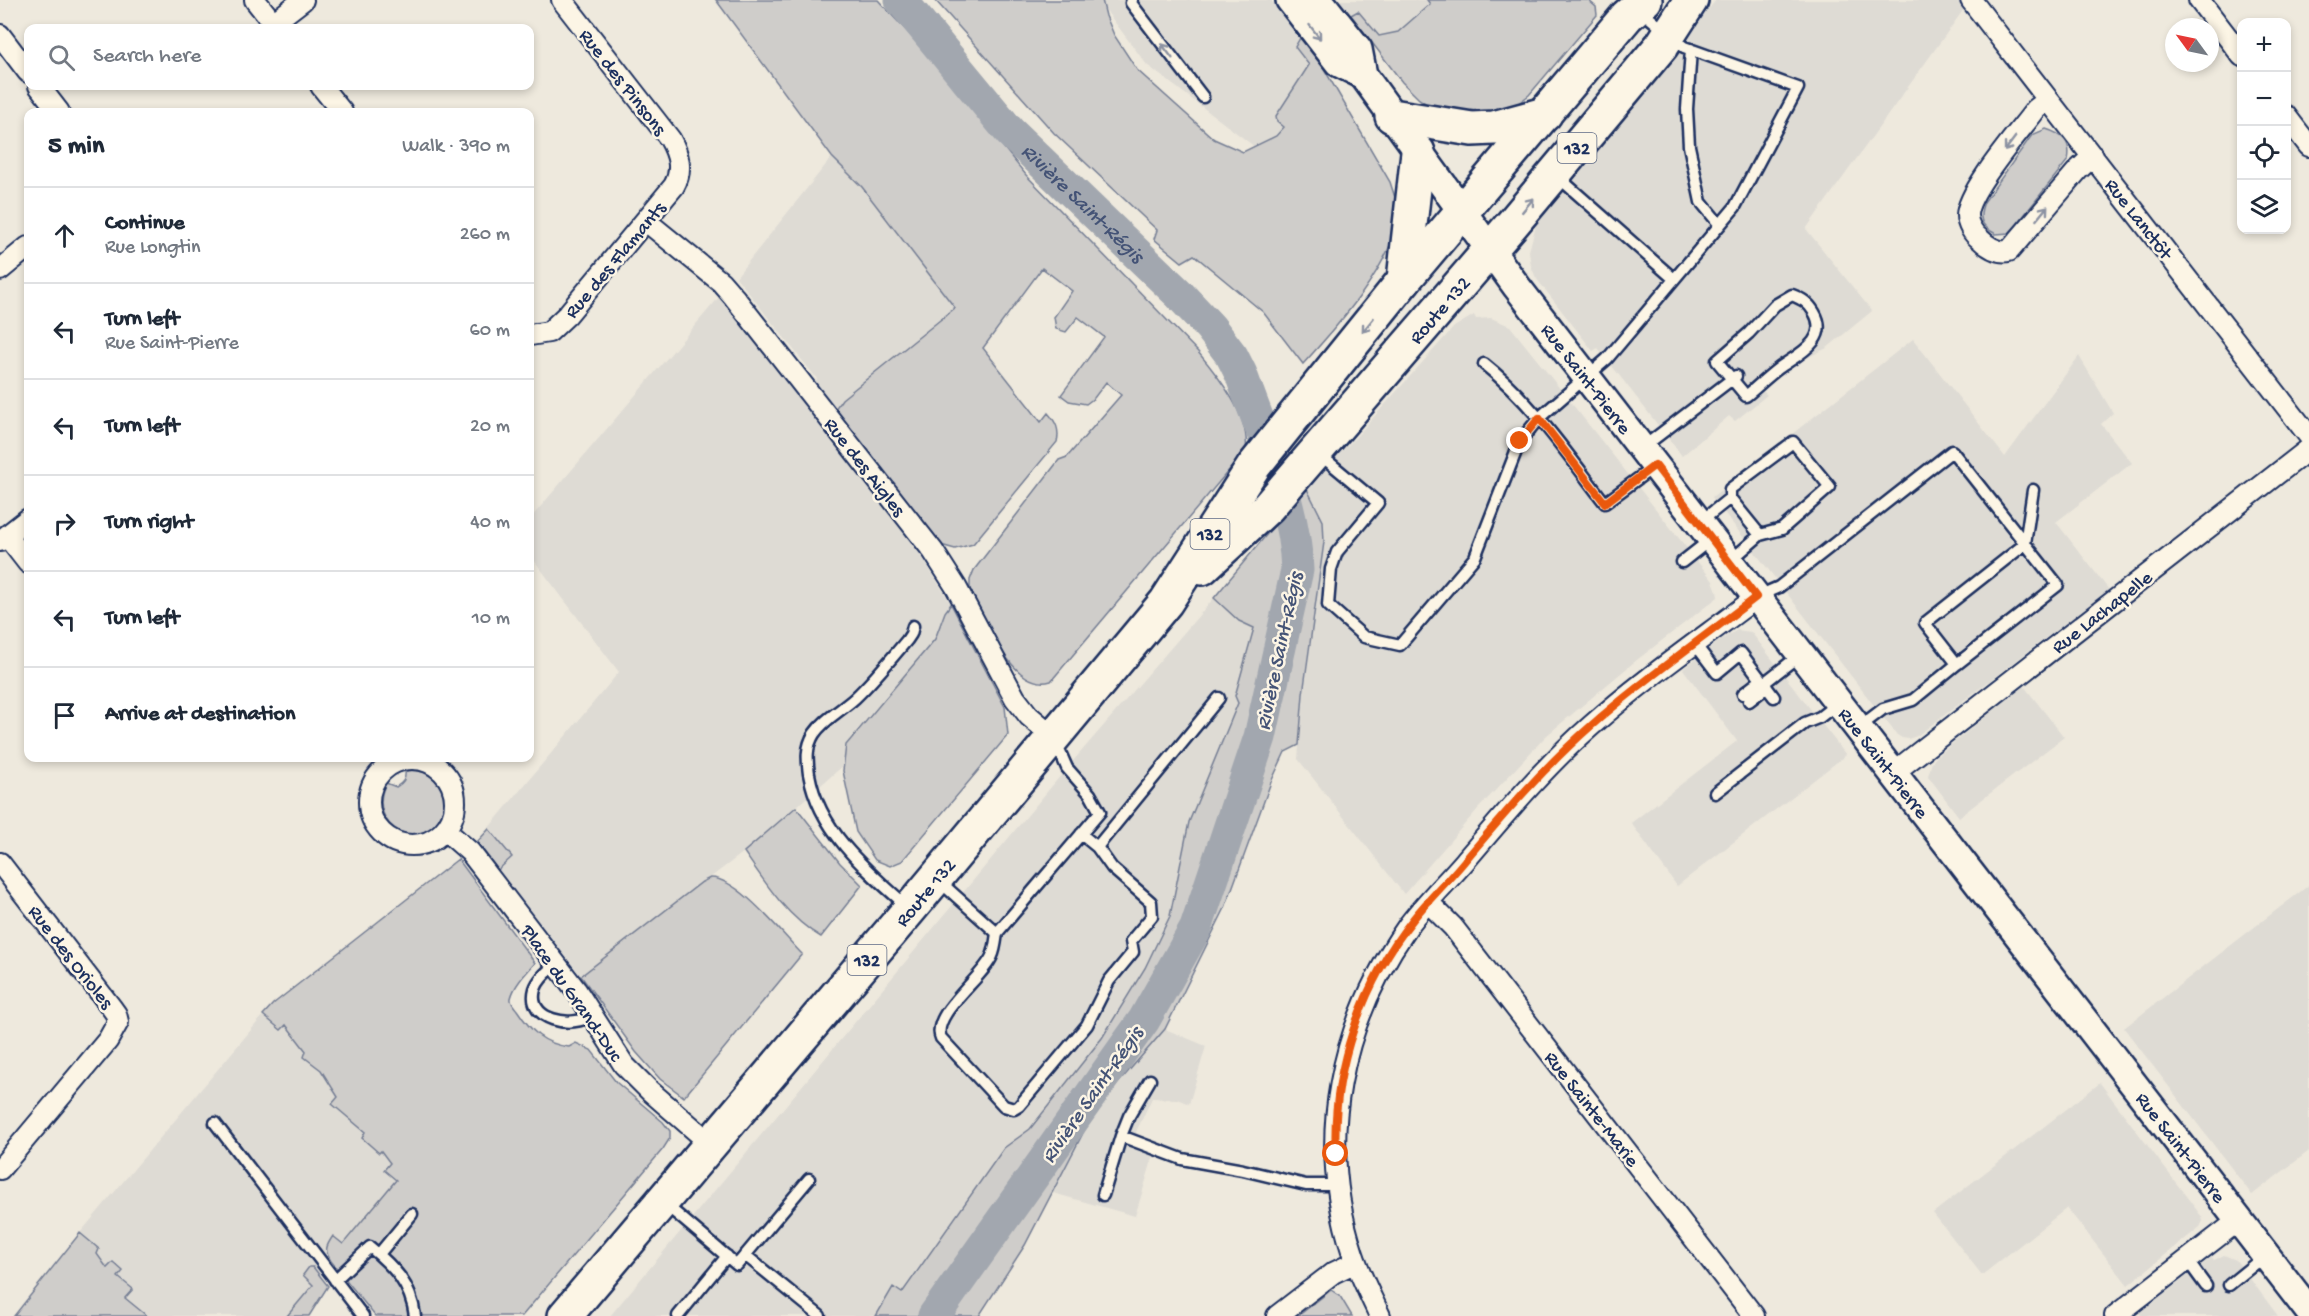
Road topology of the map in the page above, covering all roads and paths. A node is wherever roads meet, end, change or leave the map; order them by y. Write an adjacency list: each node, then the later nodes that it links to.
1 (255, 0): 11 (street)
2 (303, 0): 12 (street)
3 (562, 0): 30 (street, Rue des Pinsons)
4 (1132, 0): 20 (lane, one-way to 4)
5 (1290, 0): 17 (main road, one-way to 17)
6 (1319, 0): 17 (main road)
7 (1691, 0): 14 (highway, Route 132 / 132)
8 (1971, 0): 21 (street, Rue Lanctôt)
9 (2199, 0): 15 (street)
10 (1641, 4): 14 (lane); 24 (highway, Route 132 / 132)
11 (273, 24)
12 (277, 24)
13 (0, 35): 16 (street)
14 (1680, 42): 31 (highway, Route 132 / 132); 34 (lane); 34 (lane)
15 (2237, 51)
16 (24, 67)
17 (1363, 75): 25 (main road, Rue Saint-Pierre)
18 (42, 90): 22 (street)
19 (324, 90): 23 (street)
20 (1203, 97)
21 (2048, 100): 29 (street, Rue Lanctôt); 29 (street, one-way to 29)
22 (56, 108)
23 (339, 108)
24 (1545, 114): 25 (highway); 32 (highway, Route 132 / 132)
25 (1392, 116): 28 (main road, Rue Saint-Pierre)
26 (2291, 123): 27 (street)
27 (2309, 146)
28 (1418, 152): 32 (main road, Rue Saint-Pierre); 39 (highway)
29 (2092, 156): 45 (street, Rue Lanctôt)
30 (680, 165): 33 (street, Rue des Flamants)
31 (1555, 174): 36 (highway, Route 132 / 132, one-way to 31); 38 (lane)
32 (1462, 212): 36 (main road, Rue Saint-Pierre); 39 (highway, Route 132 / 132)
33 (646, 221): 40 (street, Rue des Flamants); 71 (street, Rue des Aigles)
34 (1720, 225): 38 (lane)
35 (24, 250): 37 (street)
36 (1490, 250): 42 (main road, Rue Saint-Pierre); 47 (highway, Route 132 / 132)
37 (0, 270)
38 (1674, 279): 42 (lane)
39 (1404, 280): 60 (highway, Route 132 / 132, one-way to 60)
40 (534, 334)
41 (1484, 364): 44 (lane)
42 (1587, 376): 44 (lane); 48 (main road, Rue Saint-Pierre)
43 (1734, 377): 43 (lane); 48 (lane)
44 (1539, 418): 47 (lane); 48 (lane)
45 (2309, 436)
46 (2309, 449): 74 (street, Rue Lachapelle)
47 (1315, 451): 60 (highway, Route 132 / 132)
48 (1648, 456): 52 (main road, Rue Saint-Pierre)
49 (2033, 490): 55 (lane)
50 (1730, 498): 52 (lane); 53 (lane); 53 (lane)
51 (24, 522): 54 (street)
52 (1706, 530): 57 (main road, Rue Saint-Pierre); 58 (lane)
53 (1760, 536): 57 (lane)
54 (3, 539): 56 (street)
55 (2025, 544): 59 (lane); 64 (lane); 64 (lane)
56 (24, 559)
57 (1730, 561): 59 (main road, Rue Saint-Pierre)
58 (1682, 562)
59 (1756, 597): 62 (street); 63 (main road, Rue Saint-Pierre)
60 (1166, 602): 71 (highway, Route 132 / 132)
61 (913, 626): 82 (lane)
62 (1695, 644): 65 (lane); 81 (street)
63 (1801, 654): 65 (lane); 69 (main road, Rue Saint-Pierre)
64 (1957, 664): 70 (lane)
65 (1764, 683): 66 (lane); 68 (lane)
66 (1774, 697)
67 (1219, 698): 78 (lane)
68 (1746, 698)
69 (1838, 702): 70 (main road, Rue Saint-Pierre); 75 (lane)
70 (1858, 728): 74 (main road, Rue Saint-Pierre)
71 (1054, 737): 77 (lane); 80 (highway, Route 132 / 132)
72 (394, 762): 76 (street)
73 (427, 762): 76 (street)
74 (1893, 773): 96 (main road, Rue Saint-Pierre)
75 (1715, 793)
76 (445, 830): 84 (street, Place du Grand-Duc)
77 (1081, 834): 78 (lane); 83 (lane)
78 (1097, 847): 83 (lane)
79 (0, 863): 90 (street, Rue des Orioles)
80 (936, 878): 82 (highway, Route 132 / 132); 83 (lane)
81 (1428, 902): 92 (street); 114 (street, Rue Sainte-Marie)
82 (910, 909): 89 (highway, Route 132 / 132)
83 (997, 933)
84 (555, 964): 85 (street, Place du Grand-Duc); 85 (lane)
85 (592, 1016): 89 (street, Place du Grand-Duc)
86 (1150, 1080): 88 (lane)
87 (215, 1123): 103 (lane)
88 (1121, 1136): 92 (lane); 93 (lane)
89 (711, 1144): 94 (highway, Route 132 / 132)
90 (0, 1169)
91 (809, 1179): 98 (lane)
92 (1339, 1185): 102 (street)
93 (1103, 1195)
94 (663, 1202): 100 (lane); 109 (highway, Route 132 / 132)
95 (412, 1214): 97 (lane)
96 (2239, 1220): 99 (main road, Rue Saint-Pierre); 101 (street)
97 (379, 1254): 103 (lane); 108 (lane)
98 (745, 1255): 100 (lane); 111 (lane)
99 (2266, 1255): 104 (lane); 106 (main road, Rue Saint-Pierre)
100 (727, 1256): 110 (lane)
101 (2187, 1260): 105 (lane); 115 (street)
102 (1356, 1262): 112 (street); 113 (street)
103 (335, 1280): 107 (lane)
104 (2229, 1285)
105 (2206, 1286)
106 (2309, 1311)
107 (363, 1316)
108 (416, 1316)
109 (566, 1316)
110 (678, 1316)
111 (820, 1316)
112 (1276, 1316)
113 (1380, 1316)
114 (1754, 1316)
115 (2115, 1316)

